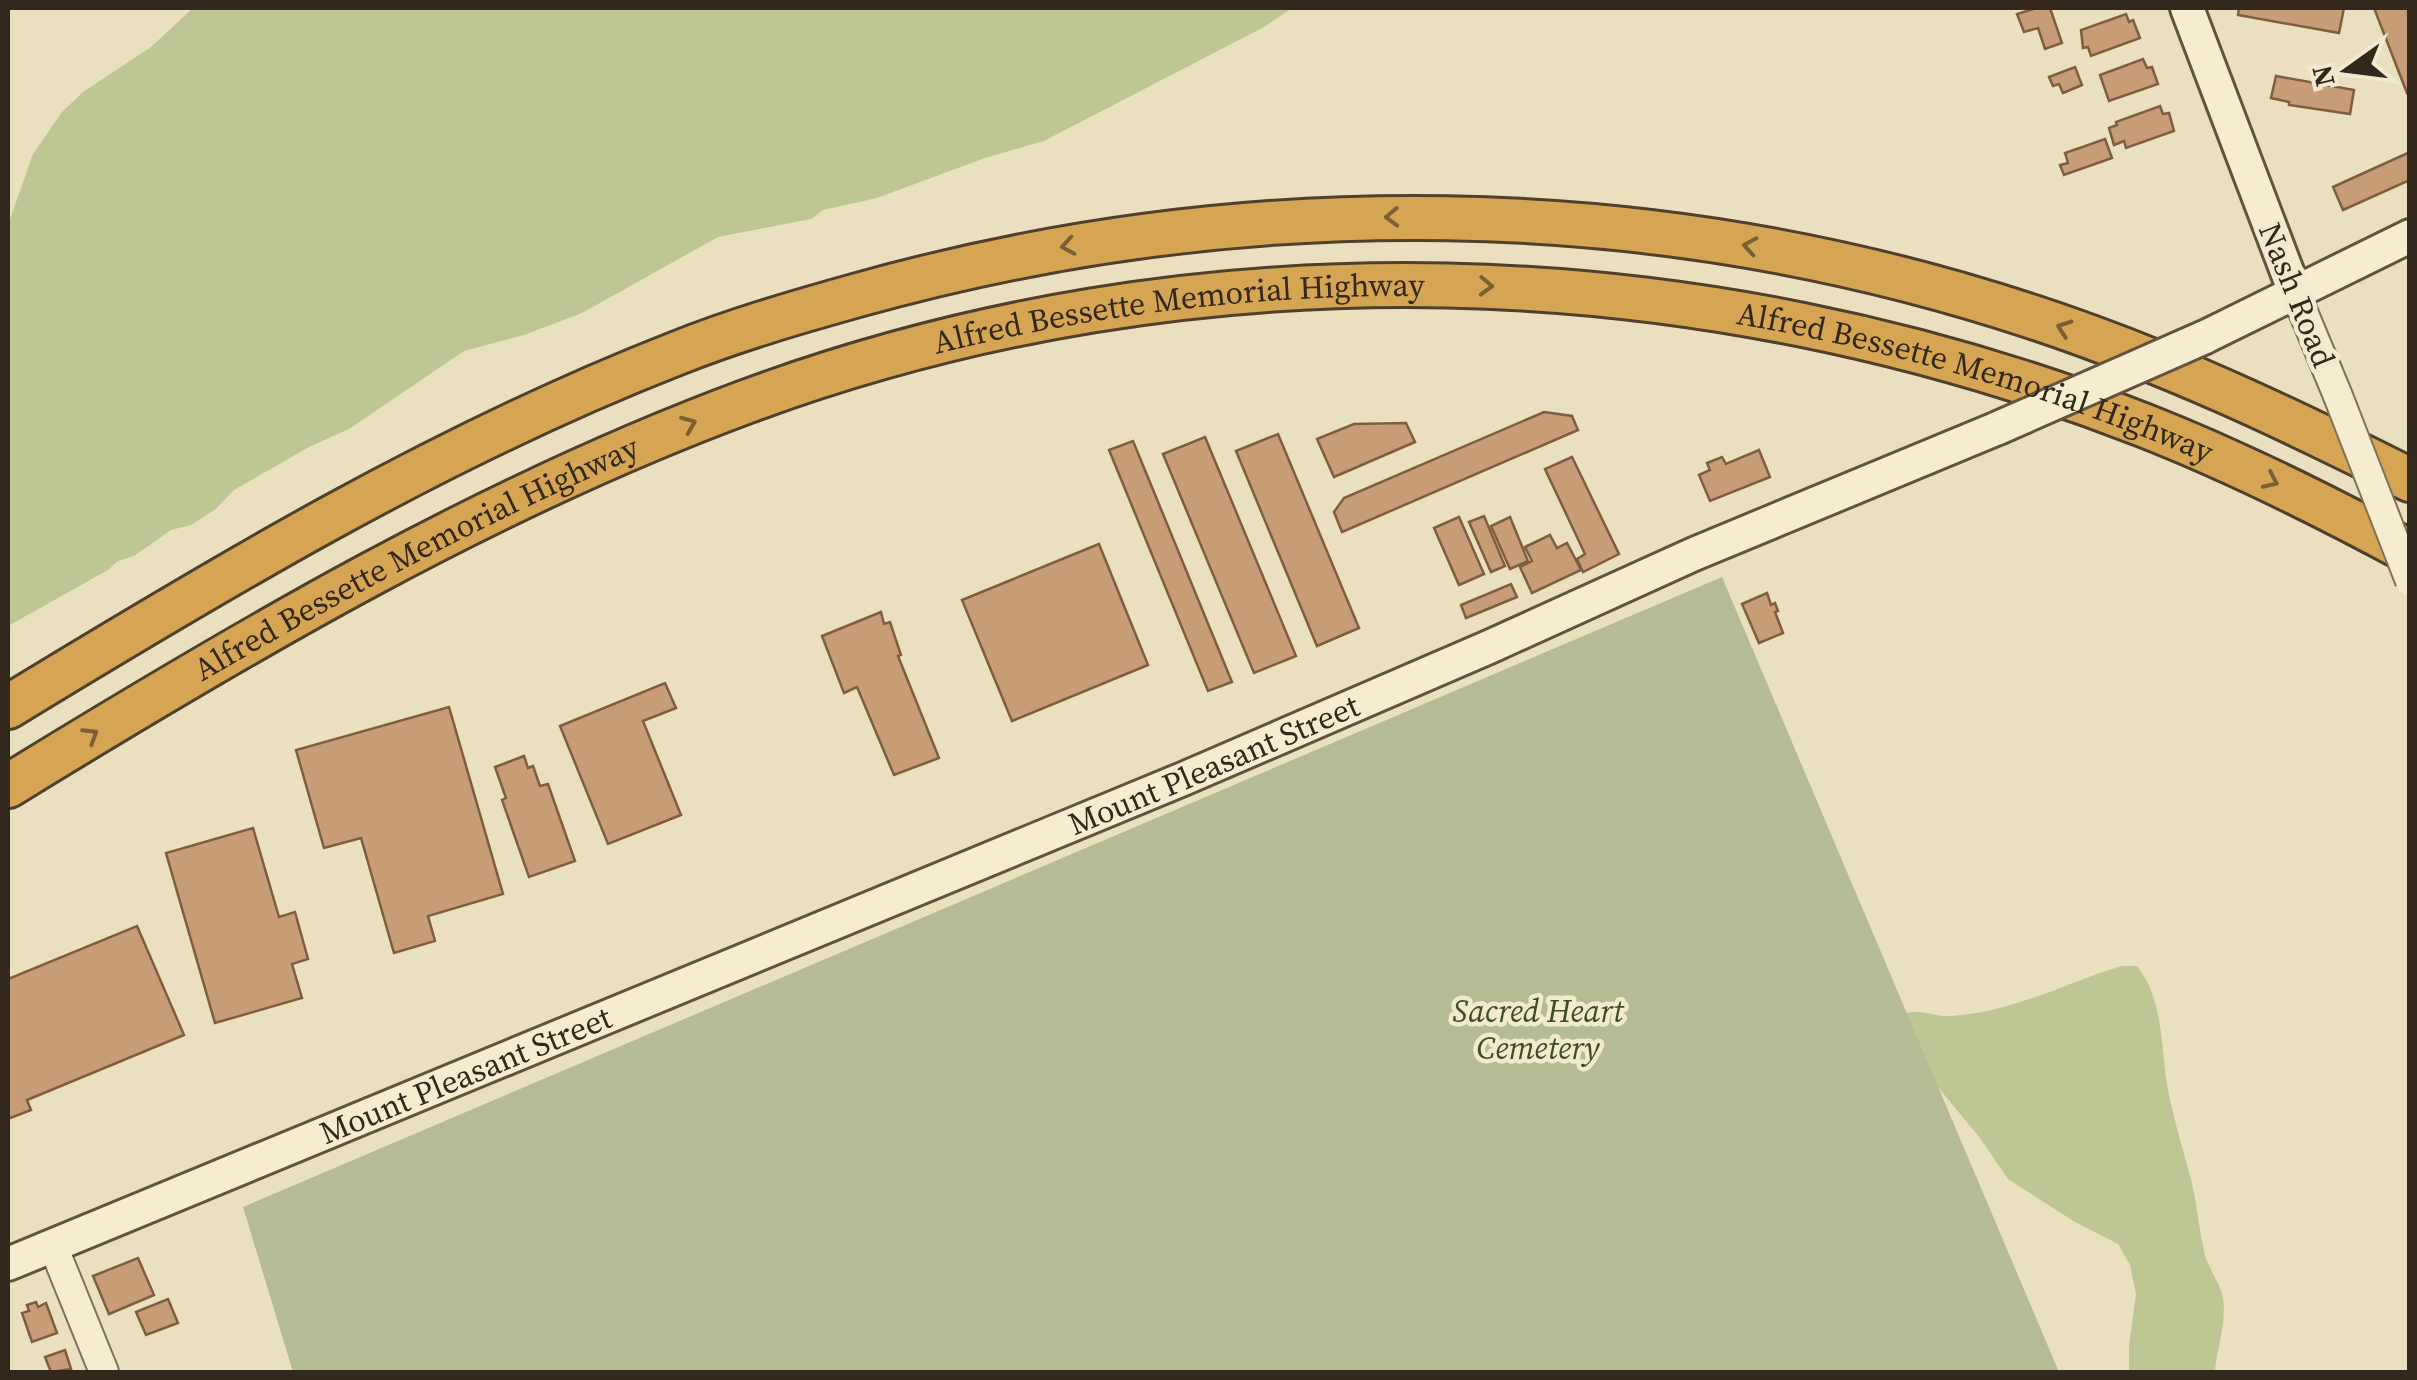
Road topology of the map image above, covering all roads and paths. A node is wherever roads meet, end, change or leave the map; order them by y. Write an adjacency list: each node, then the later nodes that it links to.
1 (2186, 8): 3 (main road, Nash Road)
2 (2410, 236): 3 (main road, Mount Pleasant Street)
3 (2294, 290): 6 (street, Nash Road, bridge); 9 (main road, Mount Pleasant Street, bridge)
4 (2410, 480): 7 (highway, Alfred Bessette Memorial Highway, one-way to 7)
5 (2410, 552): 8 (highway, Alfred Bessette Memorial Highway, one-way to 5)
6 (2410, 581)
7 (8, 708)
8 (8, 786)
9 (53, 1246): 10 (main road, Mount Pleasant Street); 11 (street)
10 (8, 1264)
11 (104, 1372)

